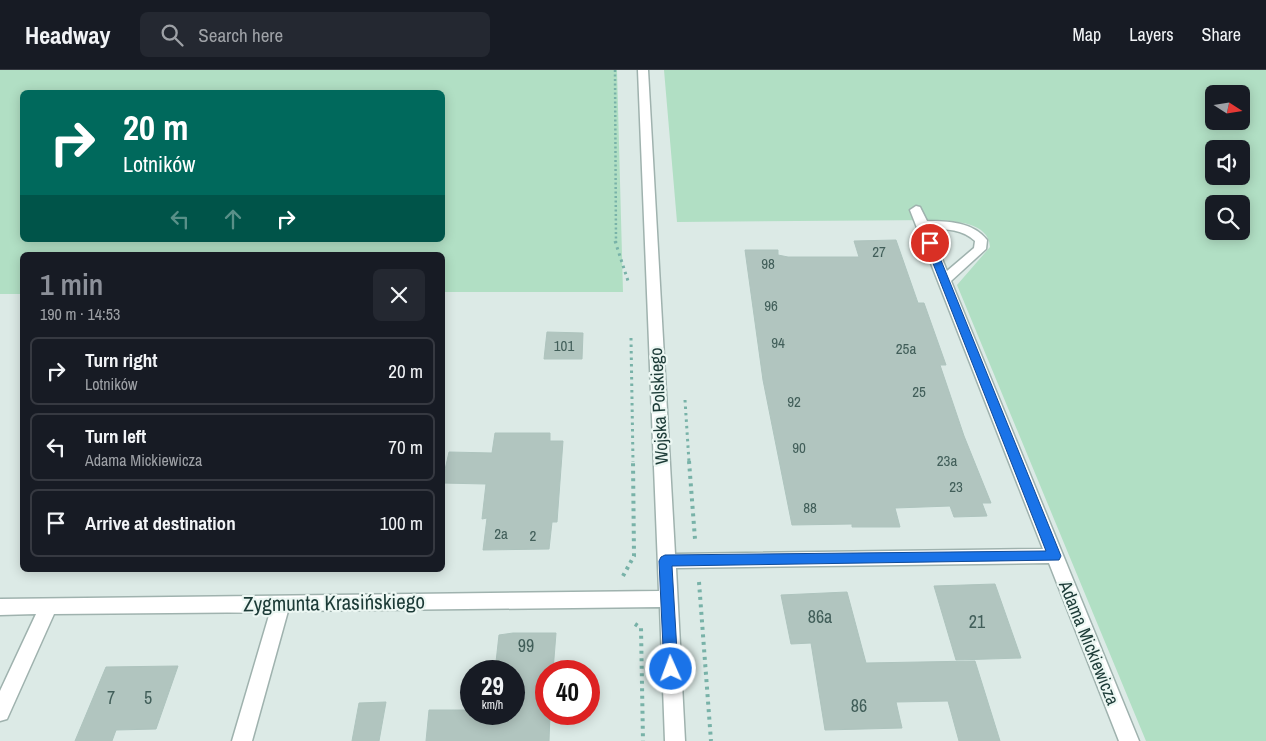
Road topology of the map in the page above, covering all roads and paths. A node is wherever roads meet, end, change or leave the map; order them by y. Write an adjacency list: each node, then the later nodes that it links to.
1 (615, 70): 4 (path)
2 (643, 70): 7 (street, Wojska Polskiego)
3 (944, 280): 3 (street, Adama Mickiewicza); 6 (street, Adama Mickiewicza)
4 (630, 286)
5 (631, 336): 8 (path)
6 (1054, 556): 7 (street); 18 (street, Adama Mickiewicza)
7 (665, 561): 9 (street, Wojska Polskiego)
8 (620, 581)
9 (667, 600): 10 (street, Zygmunta Krasińskiego); 17 (street, Wojska Polskiego)
10 (281, 604): 11 (street, Zygmunta Krasińskiego); 15 (street)
11 (49, 606): 12 (street, Zygmunta Krasińskiego); 14 (street)
12 (0, 607)
13 (627, 618): 16 (path)
14 (0, 712)
15 (242, 741)
16 (643, 741)
17 (674, 741)
18 (1129, 741)

